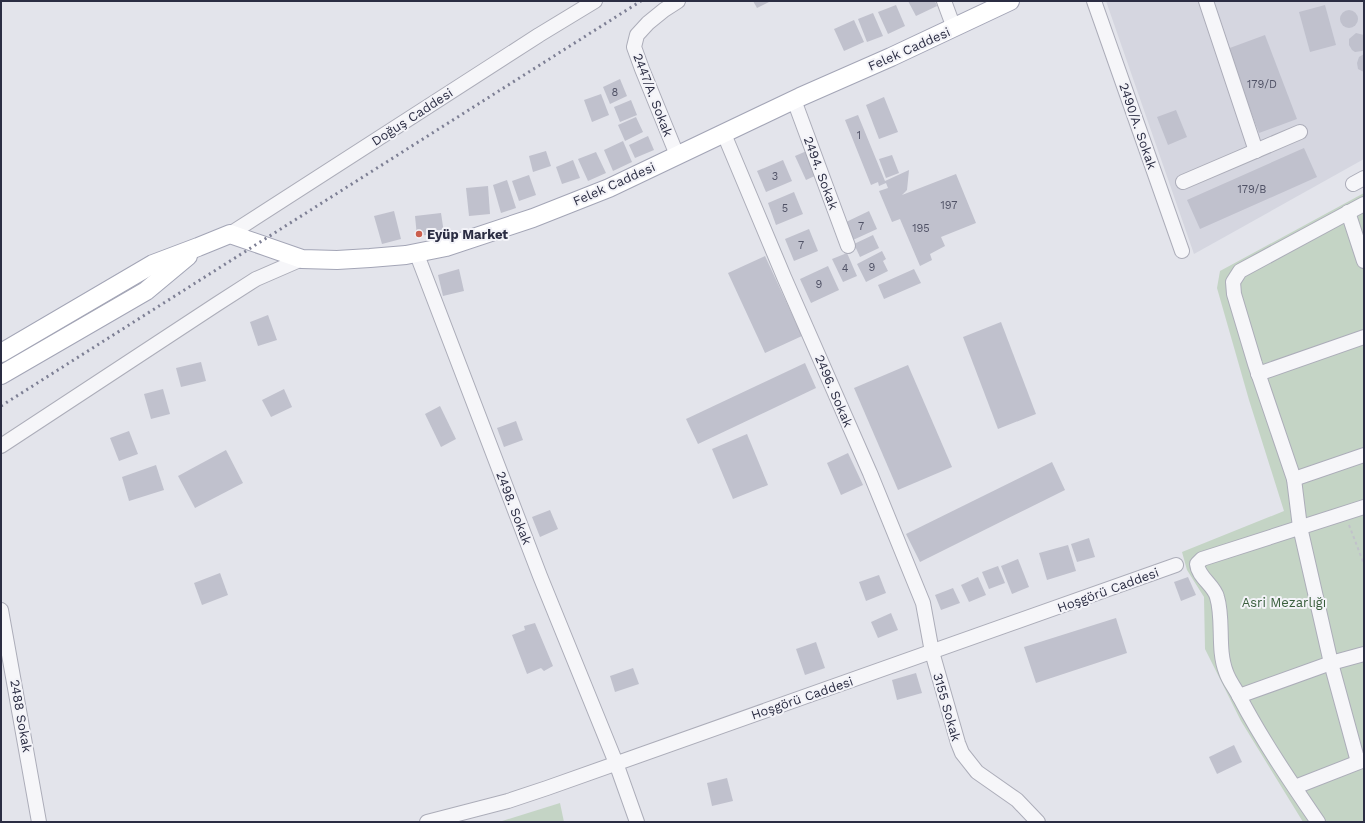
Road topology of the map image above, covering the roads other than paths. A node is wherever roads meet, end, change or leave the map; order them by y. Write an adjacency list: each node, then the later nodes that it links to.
1 (595, 1): 16 (street, Doğuş Caddesi)
2 (678, 1): 12 (street, 2447/A. Sokak)
3 (944, 1): 7 (street)
4 (1010, 1): 7 (main road, Felek Caddesi)
5 (1094, 1): 19 (street, 2490/A. Sokak)
6 (1206, 1): 11 (street)
7 (954, 28): 8 (main road, Felek Caddesi)
8 (794, 100): 10 (main road, Felek Caddesi); 17 (street, 2494. Sokak)
9 (1300, 132): 11 (street)
10 (724, 134): 12 (main road, Felek Caddesi); 34 (street, 2496. Sokak)
11 (1256, 151): 13 (street)
12 (677, 155): 20 (main road, Felek Caddesi)
13 (1184, 182)
14 (1364, 204): 15 (street)
15 (1348, 212): 22 (street); 25 (street)
16 (230, 234): 18 (main road); 21 (main road, Felek Caddesi)
17 (848, 246)
18 (198, 248): 24 (main road); 26 (main road)
19 (1182, 251)
20 (416, 252): 21 (main road, Felek Caddesi); 39 (street, 2498. Sokak)
21 (302, 259): 27 (street)
22 (1364, 261)
23 (1364, 337): 25 (street)
24 (1, 353)
25 (1258, 374): 29 (street)
26 (1, 375)
27 (1, 446)
28 (1364, 455): 29 (street)
29 (1294, 479): 31 (street)
30 (1364, 508): 31 (street)
31 (1300, 527): 36 (street); 37 (street)
32 (1176, 565): 34 (street, Hoşgörü Caddesi)
33 (1, 610): 42 (street, 2488 Sokak)
34 (932, 652): 39 (street, Hoşgörü Caddesi); 45 (street, 3155 Sokak)
35 (1364, 654): 36 (street)
36 (1331, 663): 37 (street); 38 (street)
37 (1239, 696): 40 (street)
38 (1361, 761): 40 (street)
39 (616, 763): 41 (street, Hoşgörü Caddesi); 44 (street, 2498. Sokak)
40 (1295, 788): 46 (street)
41 (456, 819): 43 (street, Hoşgörü Caddesi)
42 (39, 822)
43 (427, 822)
44 (637, 822)
45 (1038, 822)
46 (1318, 822)

